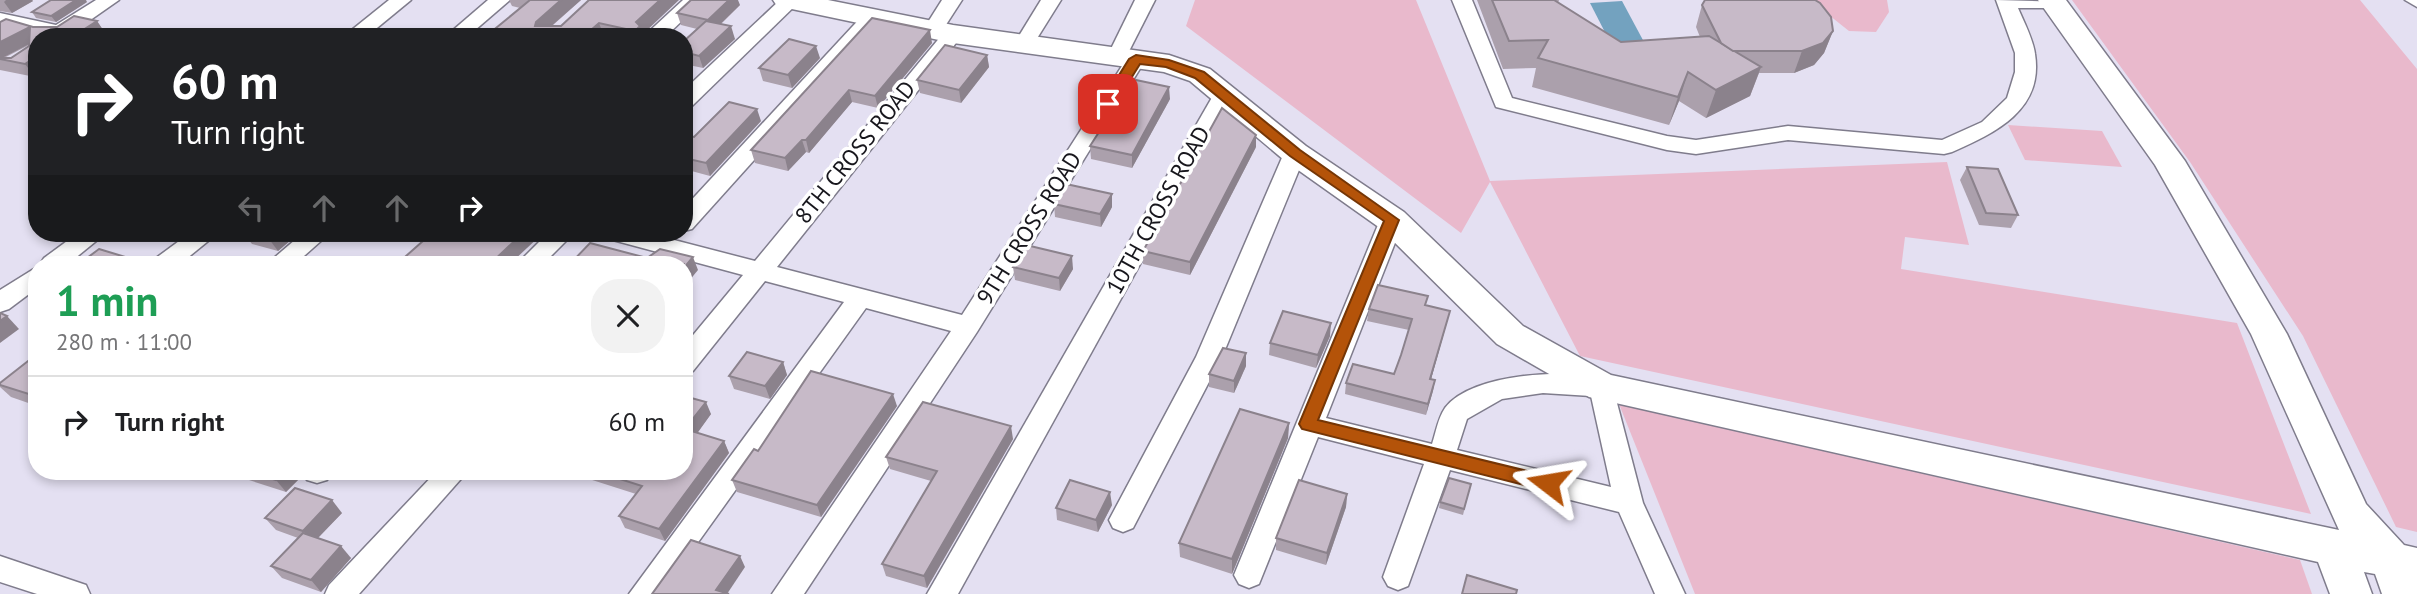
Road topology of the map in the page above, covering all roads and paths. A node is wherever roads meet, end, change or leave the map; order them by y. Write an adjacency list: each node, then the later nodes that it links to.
1 (109, 0): 15 (street)
2 (401, 0): 16 (street)
3 (500, 0): 17 (street)
4 (694, 0): 18 (street)
5 (788, 0): 11 (street); 21 (street)
6 (1051, 0): 19 (street)
7 (1145, 0): 20 (street, 9TH CROSS ROAD)
8 (1462, 0): 9 (street)
9 (2007, 1): 10 (street)
10 (2053, 1): 49 (street)
11 (863, 10): 13 (street); 24 (street)
12 (0, 19): 14 (street)
13 (946, 21): 19 (street); 37 (street, 8TH CROSS ROAD)
14 (33, 28)
15 (65, 28)
16 (365, 28)
17 (466, 28)
18 (663, 28)
19 (1024, 44): 20 (street)
20 (1126, 58): 22 (street); 41 (street, 9TH CROSS ROAD)
21 (693, 93)
22 (1224, 94): 23 (street); 59 (street, 10TH CROSS ROAD)
23 (1295, 153): 25 (street); 48 (street)
24 (693, 212)
25 (1392, 220): 43 (street); 44 (street)
26 (82, 242): 32 (street)
27 (194, 242): 33 (street)
28 (307, 242): 34 (street)
29 (552, 242): 35 (street)
30 (666, 242): 36 (street)
31 (678, 242): 37 (street)
32 (63, 256)
33 (175, 256)
34 (289, 256)
35 (538, 256)
36 (653, 256)
37 (758, 270): 39 (street); 42 (street, 8TH CROSS ROAD)
38 (28, 282): 40 (street)
39 (861, 297): 41 (street); 57 (street)
40 (0, 303)
41 (968, 326): 58 (street, 9TH CROSS ROAD)
42 (693, 353)
43 (1602, 387): 45 (street); 47 (street); 49 (street)
44 (1308, 424): 45 (street); 52 (street)
45 (1440, 456): 47 (street); 53 (street)
46 (446, 480): 56 (street)
47 (1629, 503): 54 (street)
48 (1123, 520)
49 (2342, 530): 51 (street); 60 (street)
50 (0, 569): 55 (street)
51 (2403, 573)
52 (1249, 575)
53 (1398, 577)
54 (1665, 593)
55 (75, 594)
56 (340, 594)
57 (644, 594)
58 (787, 594)
59 (942, 594)
60 (2351, 594)

